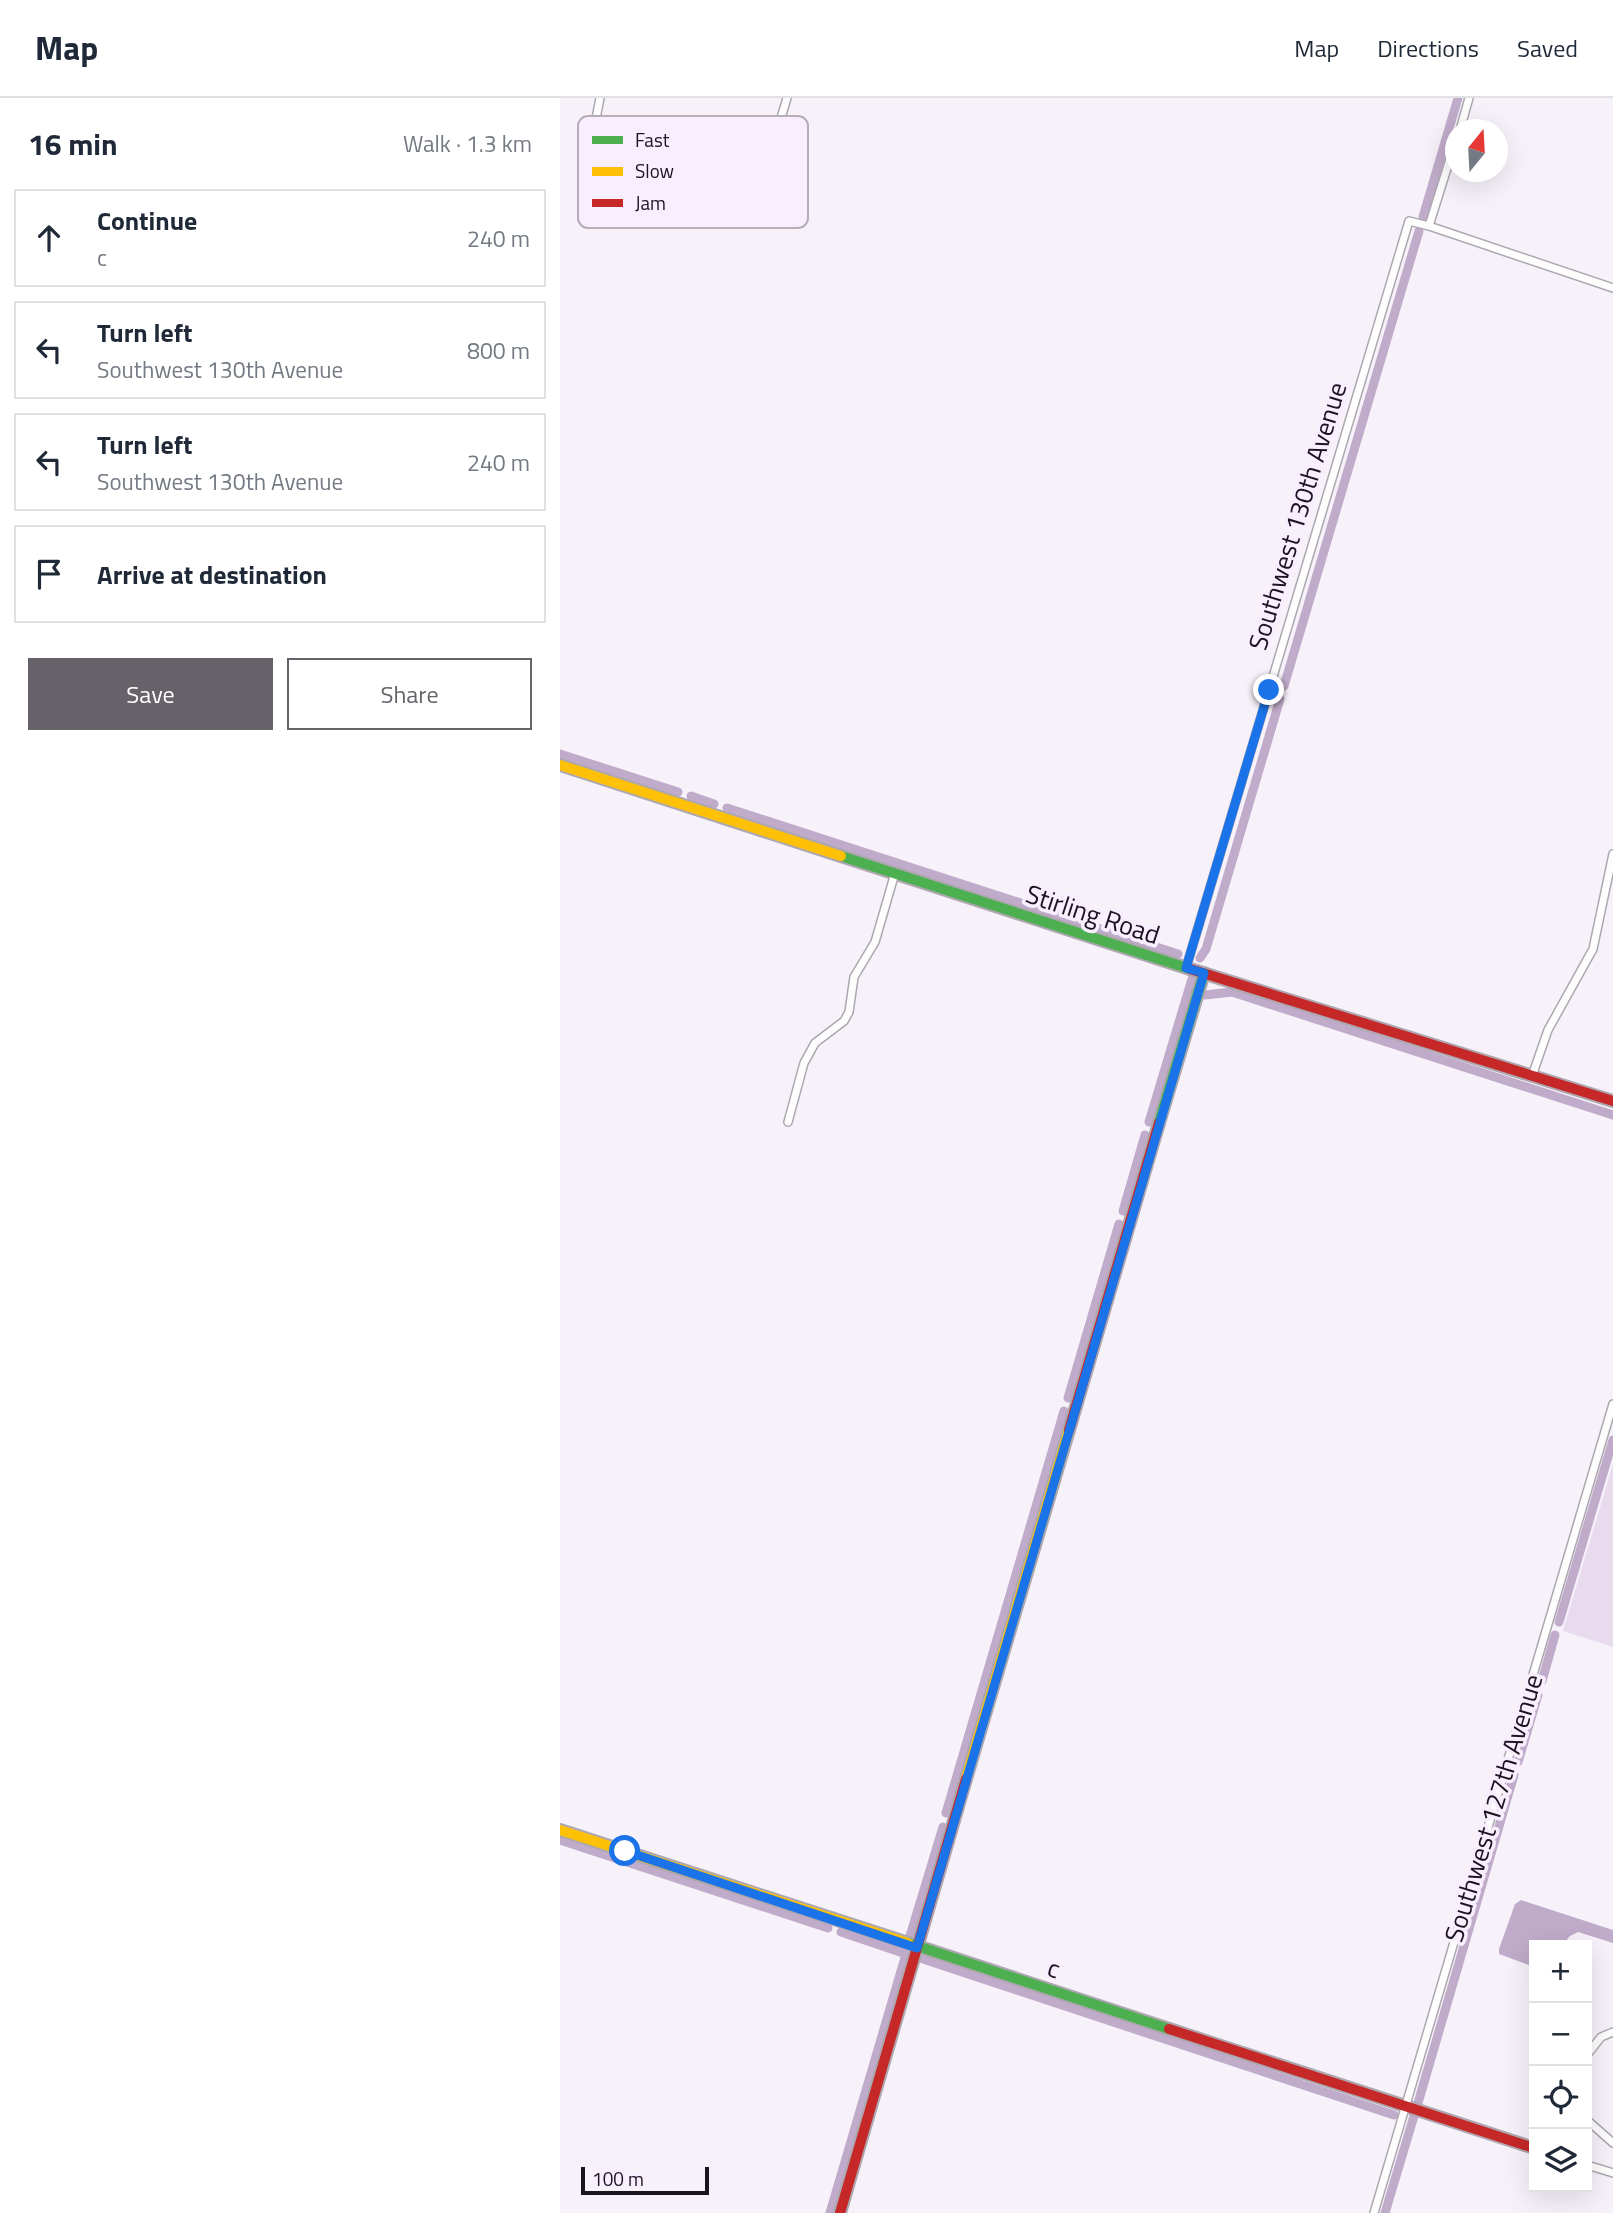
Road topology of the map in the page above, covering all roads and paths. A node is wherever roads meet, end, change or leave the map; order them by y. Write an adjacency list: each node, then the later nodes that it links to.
1 (600, 98): 4 (street)
2 (787, 98): 5 (street)
3 (1469, 98): 6 (street)
4 (597, 116)
5 (782, 116)
6 (1463, 119)
7 (1445, 175): 8 (street)
8 (1429, 226): 9 (street); 13 (street, Southwest 130th Avenue)
9 (1613, 288)
10 (560, 765): 12 (street, Stirling Road)
11 (1613, 854): 15 (street)
12 (895, 873): 13 (street, Stirling Road); 17 (street)
13 (1186, 968): 14 (street, Stirling Road)
14 (1204, 973): 15 (street, Stirling Road); 20 (street)
15 (1532, 1076): 16 (street, Stirling Road)
16 (1613, 1101)
17 (788, 1122)
18 (1613, 1404): 23 (street, Southwest 127th Avenue)
19 (560, 1830): 20 (street, c)
20 (917, 1948): 23 (street, c); 29 (street)
21 (1613, 2032): 22 (street)
22 (1592, 2049)
23 (1404, 2107): 26 (street, c); 30 (street, Southwest 127th Avenue)
24 (1592, 2124): 25 (street)
25 (1613, 2143)
26 (1529, 2146)
27 (1592, 2167): 28 (street)
28 (1613, 2173)
29 (840, 2213)
30 (1374, 2213)

